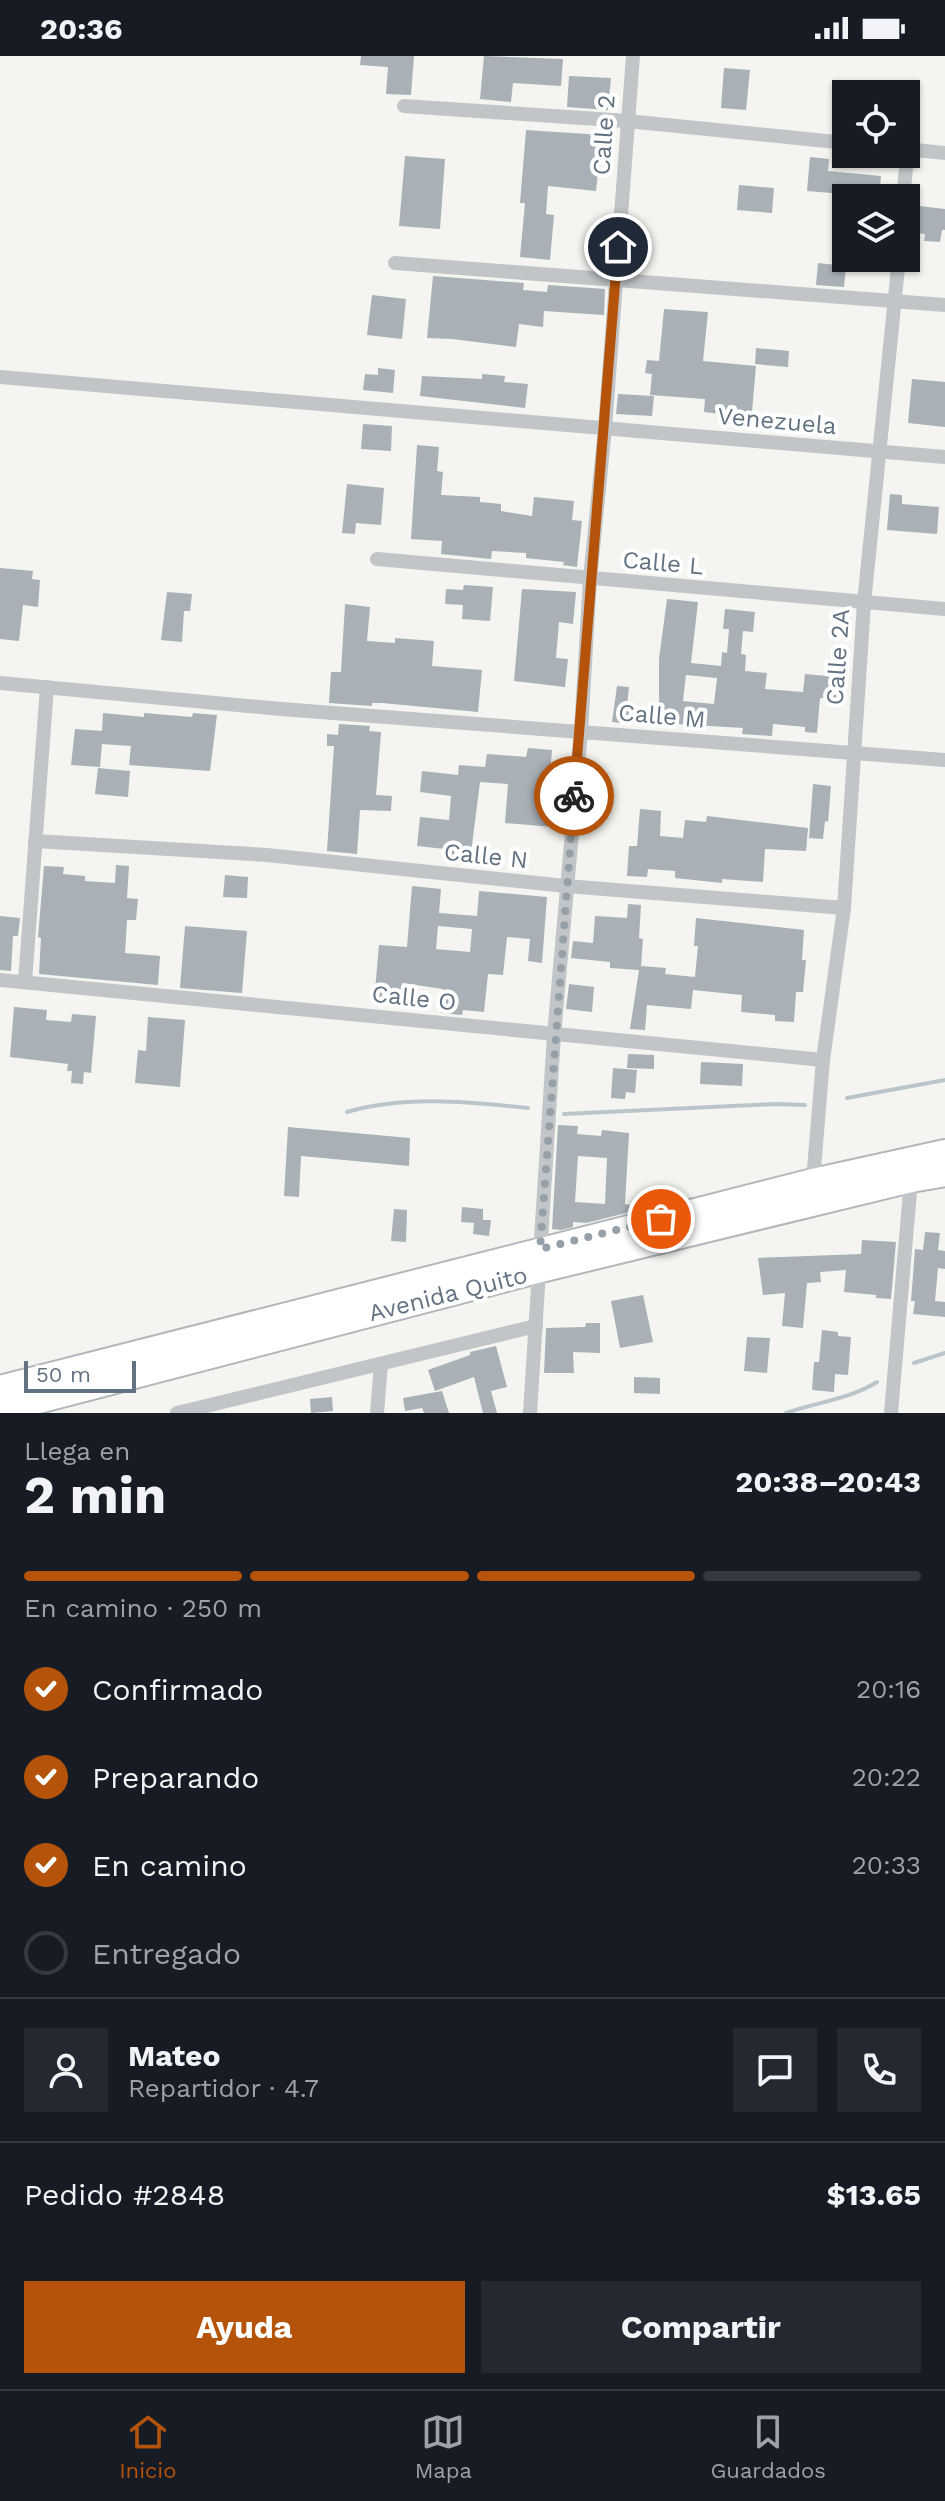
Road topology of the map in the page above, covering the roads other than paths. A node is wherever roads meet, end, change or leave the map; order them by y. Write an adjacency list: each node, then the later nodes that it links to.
1 (633, 56): 3 (street, Calle 2)
2 (404, 106): 3 (street)
3 (627, 121): 4 (street); 9 (street, Calle 2)
4 (832, 142)
5 (920, 150): 6 (street)
6 (945, 153)
7 (395, 263): 9 (street)
8 (898, 272): 10 (street, Calle 2A)
9 (616, 279): 10 (street); 13 (street, Calle 2)
10 (895, 301): 11 (street); 14 (street, Calle 2A)
11 (945, 305)
12 (0, 377): 13 (street, Venezuela)
13 (605, 428): 14 (street, Venezuela); 17 (street, Calle 2)
14 (878, 451): 15 (street, Venezuela); 18 (street, Calle 2A)
15 (945, 457)
16 (377, 559): 17 (street, Calle L)
17 (590, 579): 18 (street, Calle L); 22 (street, Calle 2)
18 (864, 603): 19 (street, Calle L); 23 (street, Calle 2A)
19 (945, 609)
20 (0, 683): 21 (street, Calle M)
21 (47, 687): 22 (street, Calle M); 25 (street)
22 (581, 731): 23 (street, Calle M); 26 (street, Calle 2)
23 (853, 753): 24 (street, Calle M); 27 (street, Calle 2A)
24 (945, 760)
25 (35, 841): 26 (street, Calle N); 29 (street)
26 (566, 886): 27 (street, Calle N); 30 (street, Calle 2)
27 (844, 908): 31 (street, Calle 2A)
28 (0, 980): 29 (street, Calle O)
29 (25, 982): 30 (street, Calle O)
30 (554, 1035): 31 (street, Calle O); 36 (street, Calle 2)
31 (823, 1060): 35 (street, Calle 2A)
32 (945, 1152): 35 (highway, Avenida Quito)
33 (945, 1174): 34 (highway, Avenida Quito)
34 (911, 1180): 36 (highway, Avenida Quito); 44 (street)
35 (813, 1181): 36 (highway, Avenida Quito)
36 (539, 1260): 37 (street, Calle 2); 39 (highway, Avenida Quito); 40 (highway, Avenida Quito)
37 (536, 1326): 38 (street); 43 (street, Calle 2)
38 (381, 1364): 41 (street); 42 (street)
39 (0, 1388)
40 (0, 1411)
41 (177, 1413)
42 (377, 1413)
43 (530, 1413)
44 (891, 1413)

